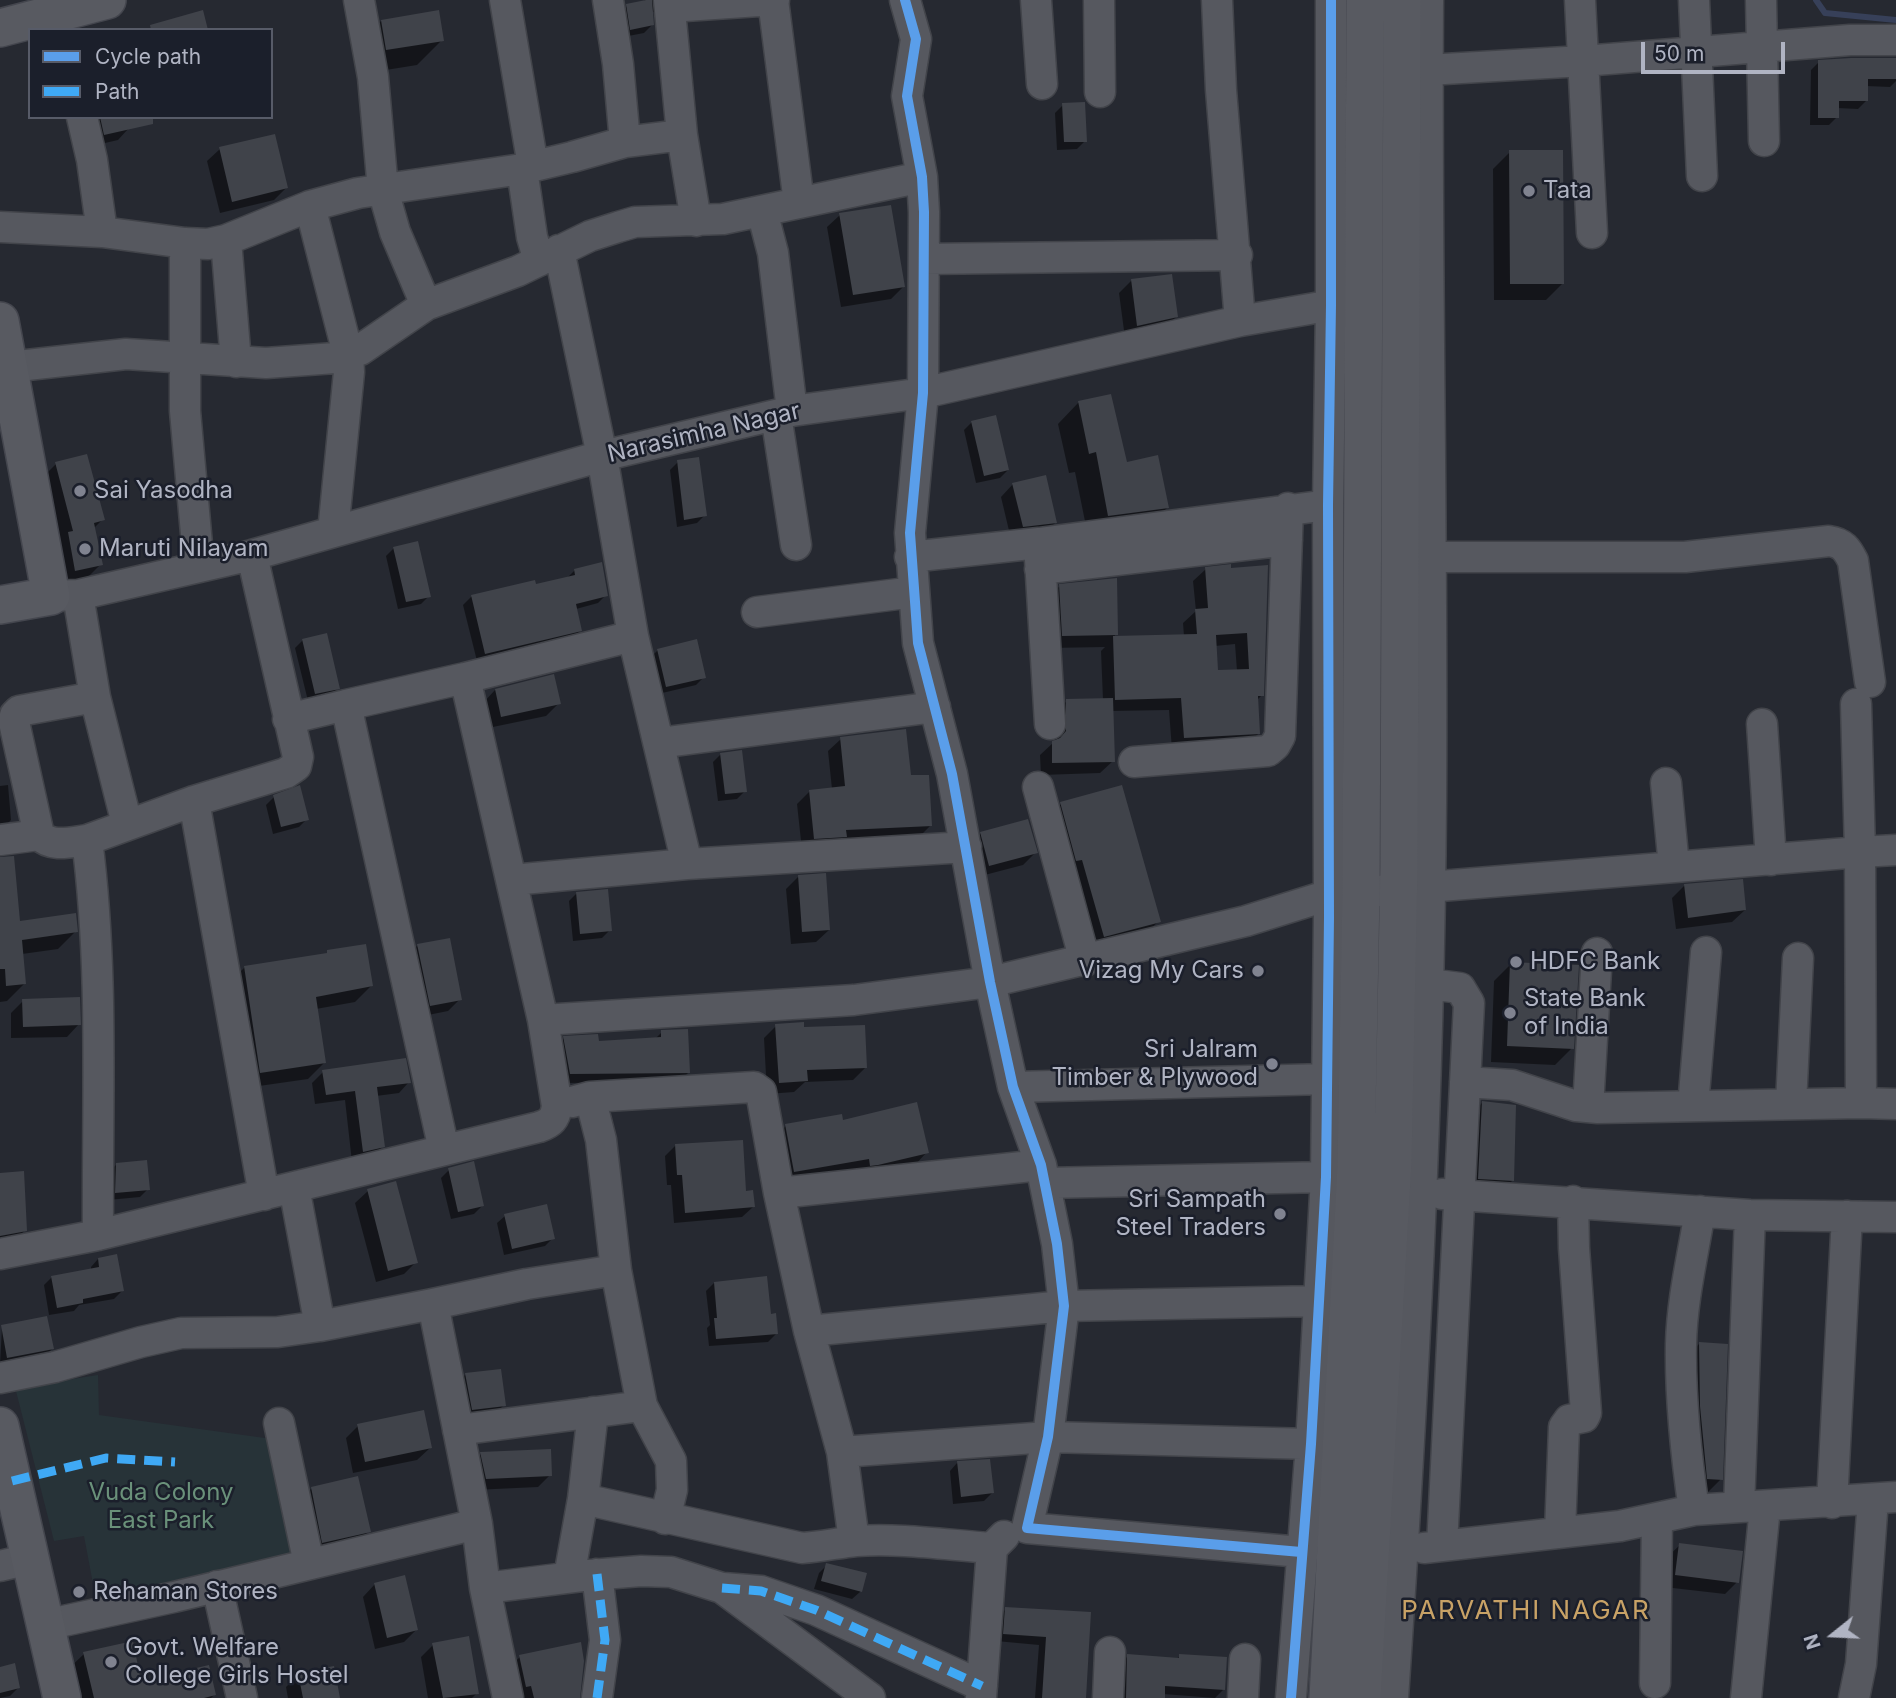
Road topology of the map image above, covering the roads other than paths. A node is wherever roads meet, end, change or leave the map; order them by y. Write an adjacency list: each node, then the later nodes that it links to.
1 (107, 0): 18 (main road)
2 (359, 0): 34 (street)
3 (505, 0): 31 (street)
4 (608, 0): 30 (street)
5 (774, 0): 17 (street); 35 (street)
6 (905, 0): 33 (street)
7 (1036, 0): 25 (street)
8 (1099, 0): 26 (street)
9 (1217, 0): 44 (street)
10 (1331, 0): 47 (street)
11 (1366, 0): 47 (main road)
12 (1402, 0): 96 (main road)
13 (1428, 0): 24 (street)
14 (1580, 0): 23 (street)
15 (1694, 0): 22 (street)
16 (1760, 0): 21 (street)
17 (669, 4): 28 (street)
18 (57, 22): 19 (main road)
19 (0, 28)
20 (1896, 40): 21 (street)
21 (1762, 47): 22 (street); 29 (street)
22 (1697, 52): 23 (street); 32 (street)
23 (1583, 61): 24 (street); 41 (street)
24 (1427, 70): 66 (street)
25 (1042, 84)
26 (1100, 92)
27 (82, 119): 40 (street)
28 (682, 135): 30 (street); 38 (street)
29 (1765, 141)
30 (625, 142): 31 (street)
31 (527, 167): 34 (street); 45 (street)
32 (1702, 176)
33 (922, 177): 35 (street); 46 (street)
34 (383, 190): 36 (street); 48 (street)
35 (799, 203): 37 (street)
36 (310, 206): 42 (street); 51 (street)
37 (762, 211): 38 (street); 56 (street)
38 (696, 221): 45 (street)
39 (0, 227): 40 (street)
40 (102, 232): 43 (street)
41 (1592, 233)
42 (226, 240): 43 (street); 53 (street)
43 (185, 243): 52 (street)
44 (1237, 255): 46 (street); 50 (street)
45 (549, 256): 48 (street); 57 (street)
46 (924, 259): 55 (street)
47 (1348, 302): 50 (street, Narasimha Nagar); 58 (street); 97 (main road)
48 (426, 305): 51 (street)
49 (0, 321): 54 (main road)
50 (1240, 321): 55 (street, Narasimha Nagar)
51 (348, 354): 53 (street); 60 (street)
52 (185, 357): 53 (street); 54 (street); 67 (street)
53 (236, 362)
54 (9, 367): 69 (main road)
55 (923, 393): 56 (street, Narasimha Nagar); 65 (street)
56 (784, 413): 57 (street, Narasimha Nagar); 62 (street)
57 (603, 456): 60 (street, Narasimha Nagar); 72 (street)
58 (1328, 505): 59 (street); 97 (street)
59 (1288, 508): 61 (street); 64 (street)
60 (333, 532): 63 (street, Narasimha Nagar)
61 (1287, 540): 64 (street); 81 (street)
62 (796, 545)
63 (252, 555): 67 (street, Narasimha Nagar); 77 (street)
64 (1040, 556): 65 (street); 78 (street)
65 (910, 557): 68 (street)
66 (1431, 557): 91 (street); 96 (street)
67 (199, 567): 69 (street, Narasimha Nagar)
68 (914, 592): 71 (street); 76 (street)
69 (64, 596): 70 (main road); 74 (street)
70 (0, 605)
71 (757, 612)
72 (633, 636): 73 (street); 80 (street)
73 (465, 678): 75 (street); 95 (street)
74 (94, 697): 85 (street); 86 (street)
75 (346, 705): 77 (street); 115 (street)
76 (935, 707): 80 (street); 89 (street)
77 (288, 719): 84 (street)
78 (1050, 724)
79 (1762, 724): 92 (street)
80 (659, 743): 93 (street)
81 (1134, 762)
82 (1666, 783): 94 (street)
83 (1038, 787): 101 (street)
84 (194, 801): 85 (street); 121 (street)
85 (127, 824): 88 (street)
86 (39, 835): 87 (street); 88 (street)
87 (0, 840)
88 (87, 840): 128 (street)
89 (965, 847): 93 (street); 102 (street)
90 (1896, 850): 91 (street)
91 (1860, 852): 92 (street); 109 (street)
92 (1771, 860): 94 (street)
93 (687, 864): 95 (street)
94 (1674, 867): 96 (street)
95 (512, 880): 104 (street)
96 (1414, 889): 97 (street); 103 (street); 180 (main road)
97 (1345, 893): 101 (street); 105 (street); 179 (main road)
98 (1706, 952): 113 (street)
99 (1597, 953): 114 (street)
100 (1798, 958): 110 (street)
101 (1085, 961): 102 (street)
102 (990, 982): 104 (street); 107 (street)
103 (1429, 984): 106 (street); 120 (street)
104 (543, 1020): 112 (street)
105 (1327, 1079): 107 (street); 117 (street)
106 (1465, 1082): 114 (street); 122 (street)
107 (1013, 1087): 116 (street)
108 (590, 1097): 112 (street); 119 (street); 130 (street)
109 (1861, 1103): 110 (street); 111 (street)
110 (1791, 1104): 113 (street)
111 (1896, 1104)
112 (557, 1106): 115 (street)
113 (1693, 1106): 114 (street)
114 (1588, 1107)
115 (444, 1150): 118 (street)
116 (1043, 1174): 117 (street); 119 (street); 133 (street)
117 (1326, 1177): 131 (street)
118 (294, 1188): 121 (street); 134 (street)
119 (779, 1193): 135 (street)
120 (1420, 1193): 122 (street); 158 (street)
121 (264, 1195): 128 (street)
122 (1460, 1195): 123 (street); 156 (street)
123 (1573, 1201): 124 (street); 154 (street)
124 (1700, 1211): 125 (street); 149 (street)
125 (1750, 1214): 126 (street); 148 (street)
126 (1847, 1216): 127 (street); 147 (street)
127 (1896, 1217)
128 (98, 1236): 129 (street)
129 (0, 1254)
130 (616, 1270): 132 (street); 137 (street)
131 (1318, 1301): 133 (street); 143 (street)
132 (433, 1304): 134 (street); 141 (street)
133 (1064, 1306): 135 (street); 142 (street)
134 (320, 1326): 136 (street)
135 (809, 1331): 144 (street)
136 (0, 1378)
137 (642, 1406): 138 (street); 151 (street)
138 (593, 1412): 141 (street); 146 (street)
139 (279, 1423): 161 (street)
140 (0, 1426): 160 (main road)
141 (458, 1430): 152 (street)
142 (1048, 1437): 143 (street); 144 (street); 153 (street)
143 (1311, 1444): 159 (street)
144 (842, 1452): 155 (street)
145 (1884, 1498): 147 (street); 183 (street)
146 (583, 1499): 151 (street); 162 (street)
147 (1832, 1503): 148 (street)
148 (1752, 1507): 149 (street); 182 (street)
149 (1694, 1510): 150 (street)
150 (1657, 1518): 154 (street); 169 (street)
151 (665, 1519): 155 (street)
152 (477, 1524): 161 (street); 164 (street)
153 (1027, 1528): 157 (street); 159 (street)
154 (1560, 1532): 156 (street)
155 (854, 1541): 157 (street)
156 (1442, 1546): 158 (street)
157 (992, 1548): 170 (street)
158 (1403, 1550): 181 (street)
159 (1301, 1552): 178 (street)
160 (15, 1562): 166 (main road)
161 (309, 1564): 163 (street)
162 (583, 1576): 164 (street); 165 (street); 174 (street)
163 (217, 1586): 166 (street); 172 (street)
164 (485, 1588): 173 (street)
165 (722, 1588): 170 (street); 175 (street)
166 (45, 1625): 171 (main road)
167 (1110, 1652): 176 (street)
168 (1245, 1660): 177 (street)
169 (1655, 1683)
170 (982, 1692)
171 (62, 1698)
172 (242, 1698)
173 (508, 1698)
174 (597, 1698)
175 (870, 1698)
176 (1108, 1698)
177 (1243, 1698)
178 (1291, 1698)
179 (1328, 1698)
180 (1362, 1698)
181 (1393, 1698)
182 (1746, 1698)
183 (1854, 1698)

